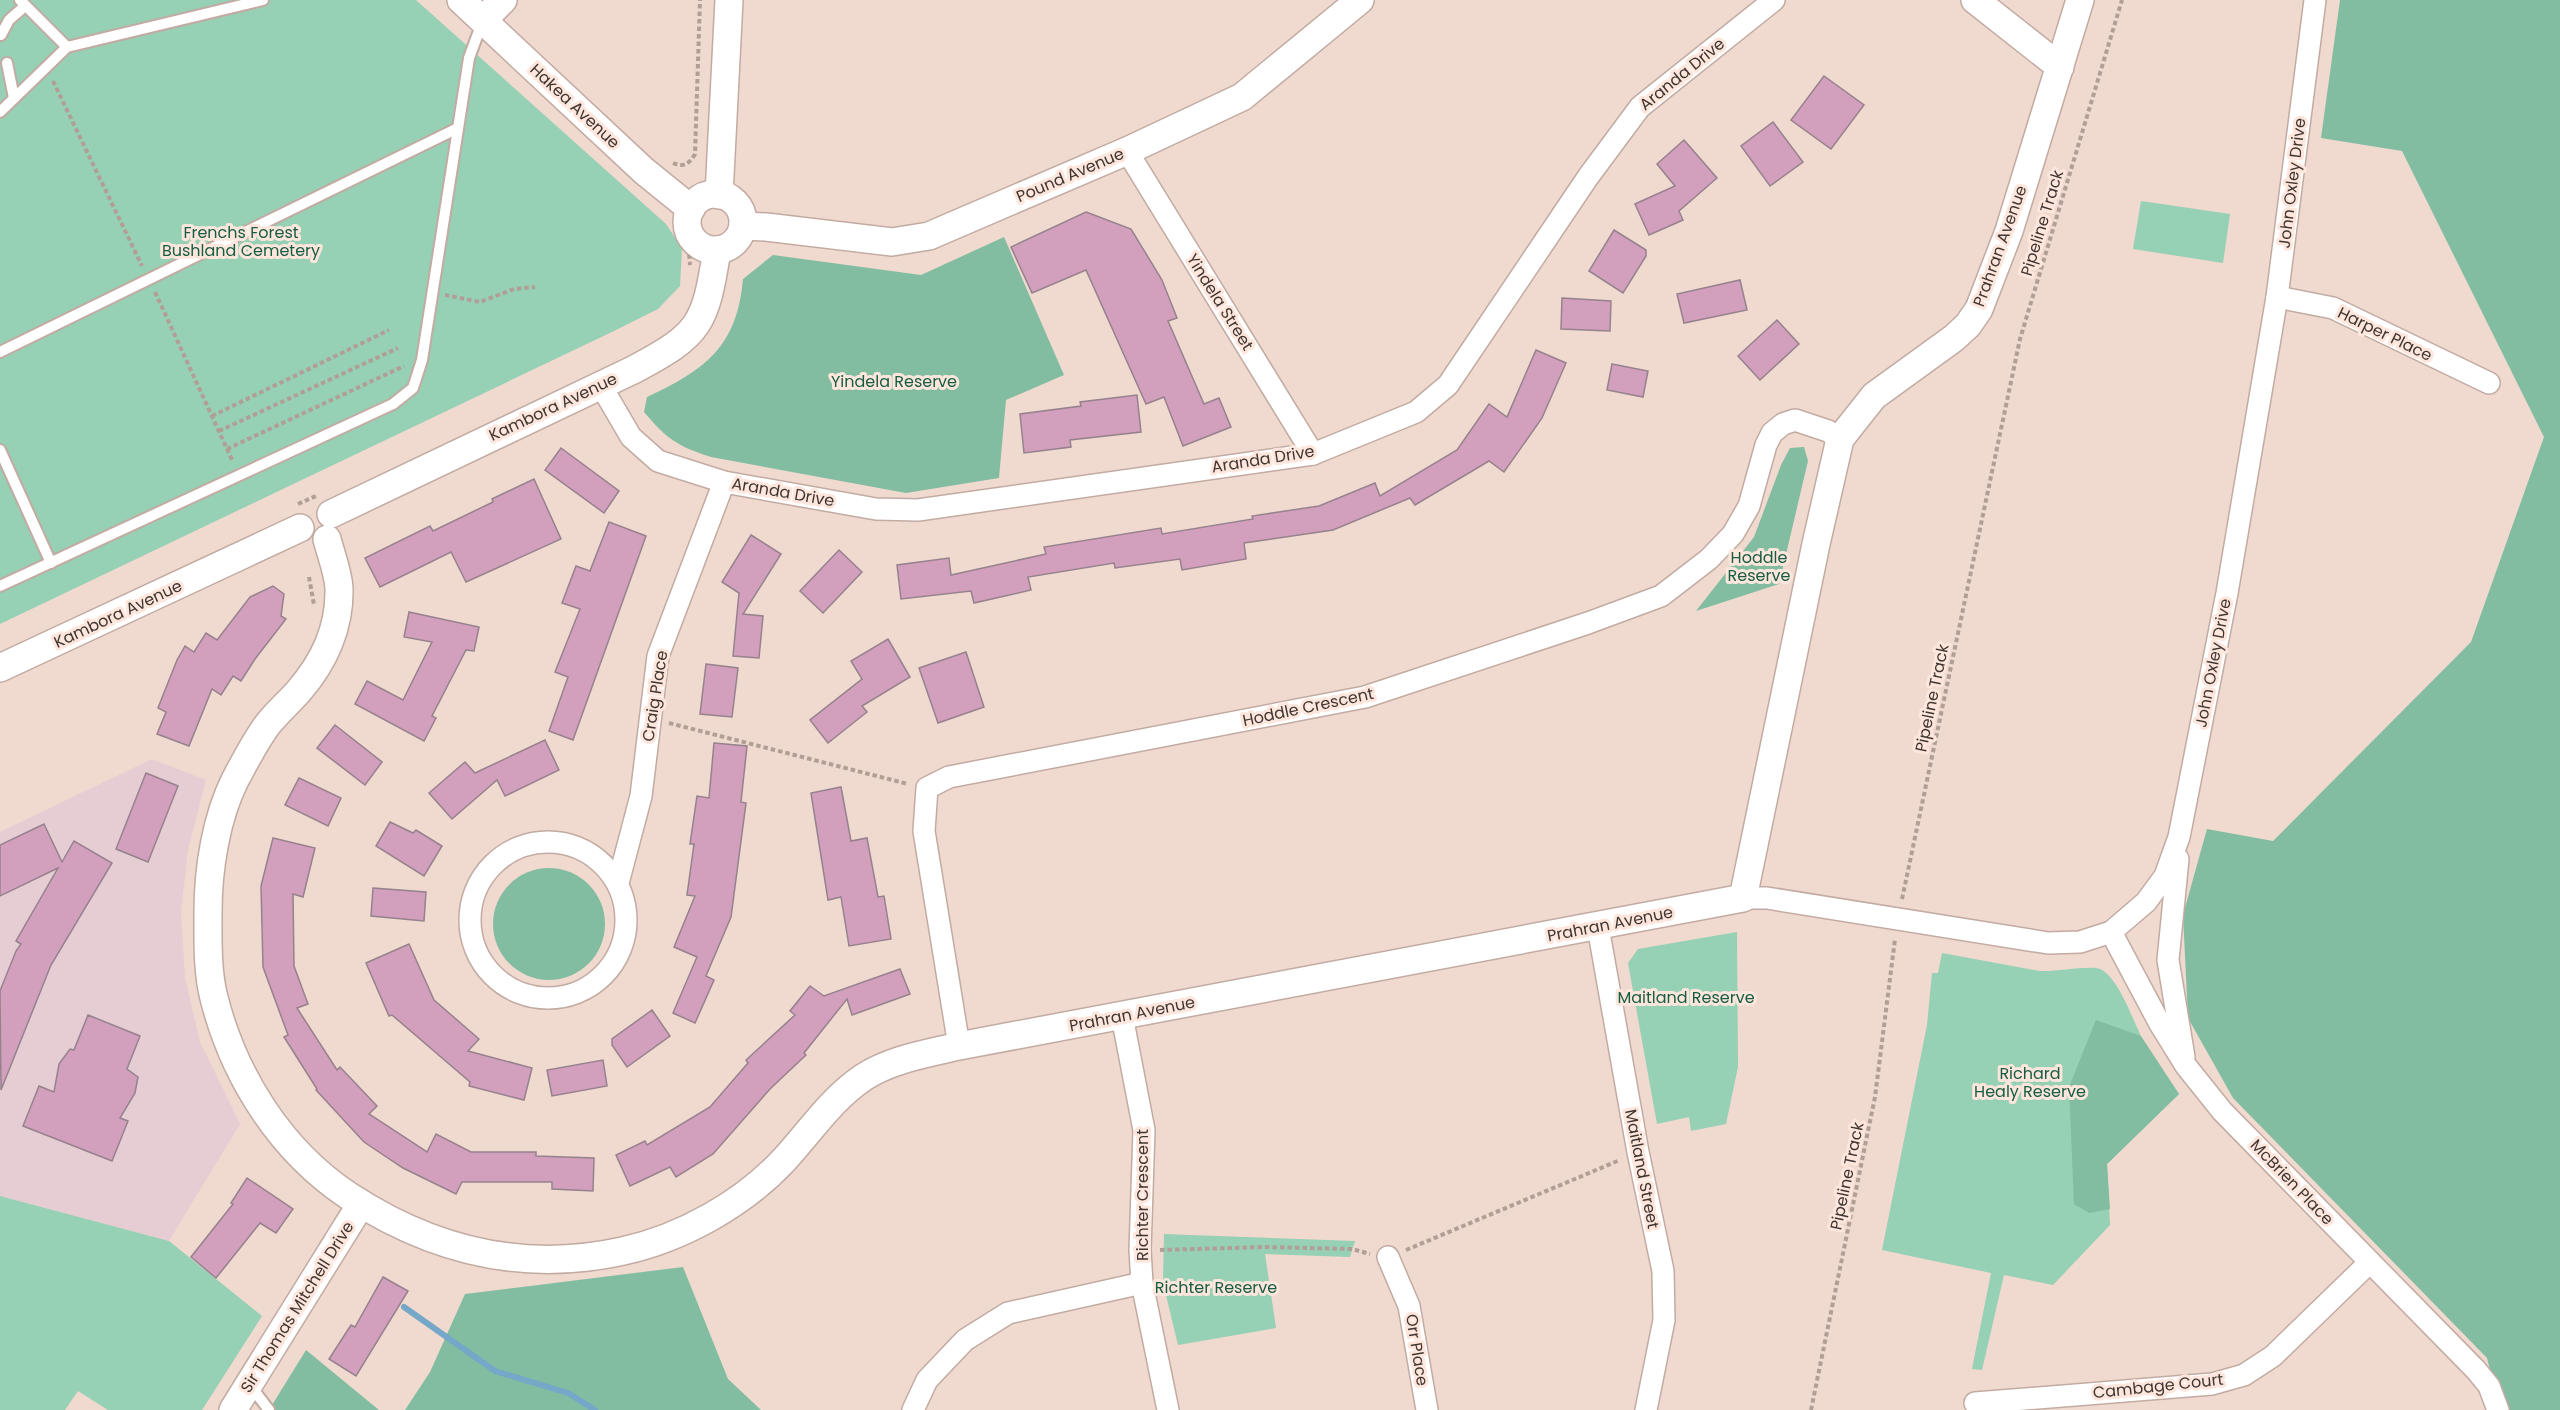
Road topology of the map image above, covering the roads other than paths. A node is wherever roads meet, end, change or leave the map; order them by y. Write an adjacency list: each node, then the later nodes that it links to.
1 (263, 0): 13 (lane)
2 (460, 0): 11 (street, Hakea Avenue)
3 (503, 0): 11 (street)
4 (729, 0): 20 (street)
5 (1774, 0): 30 (street, Aranda Drive)
6 (1975, 0): 15 (street)
7 (2080, 0): 15 (street, Prahran Avenue)
8 (2315, 0): 24 (street, John Oxley Drive)
9 (1354, 2): 19 (street, Pound Avenue)
10 (23, 3): 12 (lane); 13 (lane)
11 (483, 20): 18 (lane); 21 (street, Hakea Avenue)
12 (1, 35)
13 (67, 47): 16 (lane)
14 (7, 63): 16 (lane)
15 (2060, 67): 28 (street, Prahran Avenue)
16 (14, 98): 17 (lane)
17 (0, 112)
18 (458, 128): 25 (lane); 33 (lane)
19 (1127, 151): 22 (street, Pound Avenue); 30 (street, Yindela Street)
20 (719, 195): 21 (street); 22 (street)
21 (682, 215): 23 (street)
22 (743, 226): 23 (street)
23 (717, 250): 27 (street, Kambora Avenue)
24 (2277, 297): 26 (street, Harper Place); 36 (street, John Oxley Drive)
25 (0, 352)
26 (2489, 383)
27 (600, 384): 31 (street, Aranda Drive); 32 (street, Kambora Avenue)
28 (1840, 439): 38 (street, Prahran Avenue); 42 (street, Hoddle Crescent)
29 (0, 450): 33 (lane)
30 (1312, 454): 31 (street, Aranda Drive)
31 (724, 482): 37 (street, Craig Place)
32 (328, 515): 35 (street, Kambora Avenue); 44 (street, Prahran Avenue)
33 (51, 562): 34 (lane)
34 (0, 586)
35 (0, 668)
36 (2179, 837): 40 (street, John Oxley Drive); 43 (street)
37 (618, 883): 37 (street)
38 (1743, 898): 39 (street, Prahran Avenue); 40 (street, John Oxley Drive)
39 (1598, 927): 41 (street, Prahran Avenue); 55 (street, Maitland Street)
40 (2111, 932): 43 (street, McBrien Place)
41 (1122, 1016): 42 (street, Prahran Avenue); 47 (street, Richter Crescent)
42 (959, 1046): 44 (street, Prahran Avenue)
43 (2186, 1066): 46 (street, McBrien Place)
44 (361, 1204): 48 (street, Sir Thomas Mitchell Drive)
45 (1388, 1257): 54 (street, Orr Place)
46 (2370, 1262): 49 (street, Cambage Court); 56 (street, McBrien Place)
47 (1142, 1283): 52 (street); 53 (street, Richter Crescent)
48 (249, 1384): 50 (street, Sir Thomas Mitchell Drive); 51 (lane)
49 (1972, 1407)
50 (232, 1410)
51 (269, 1410)
52 (913, 1410)
53 (1168, 1410)
54 (1427, 1410)
55 (1646, 1410)
56 (2498, 1410)

